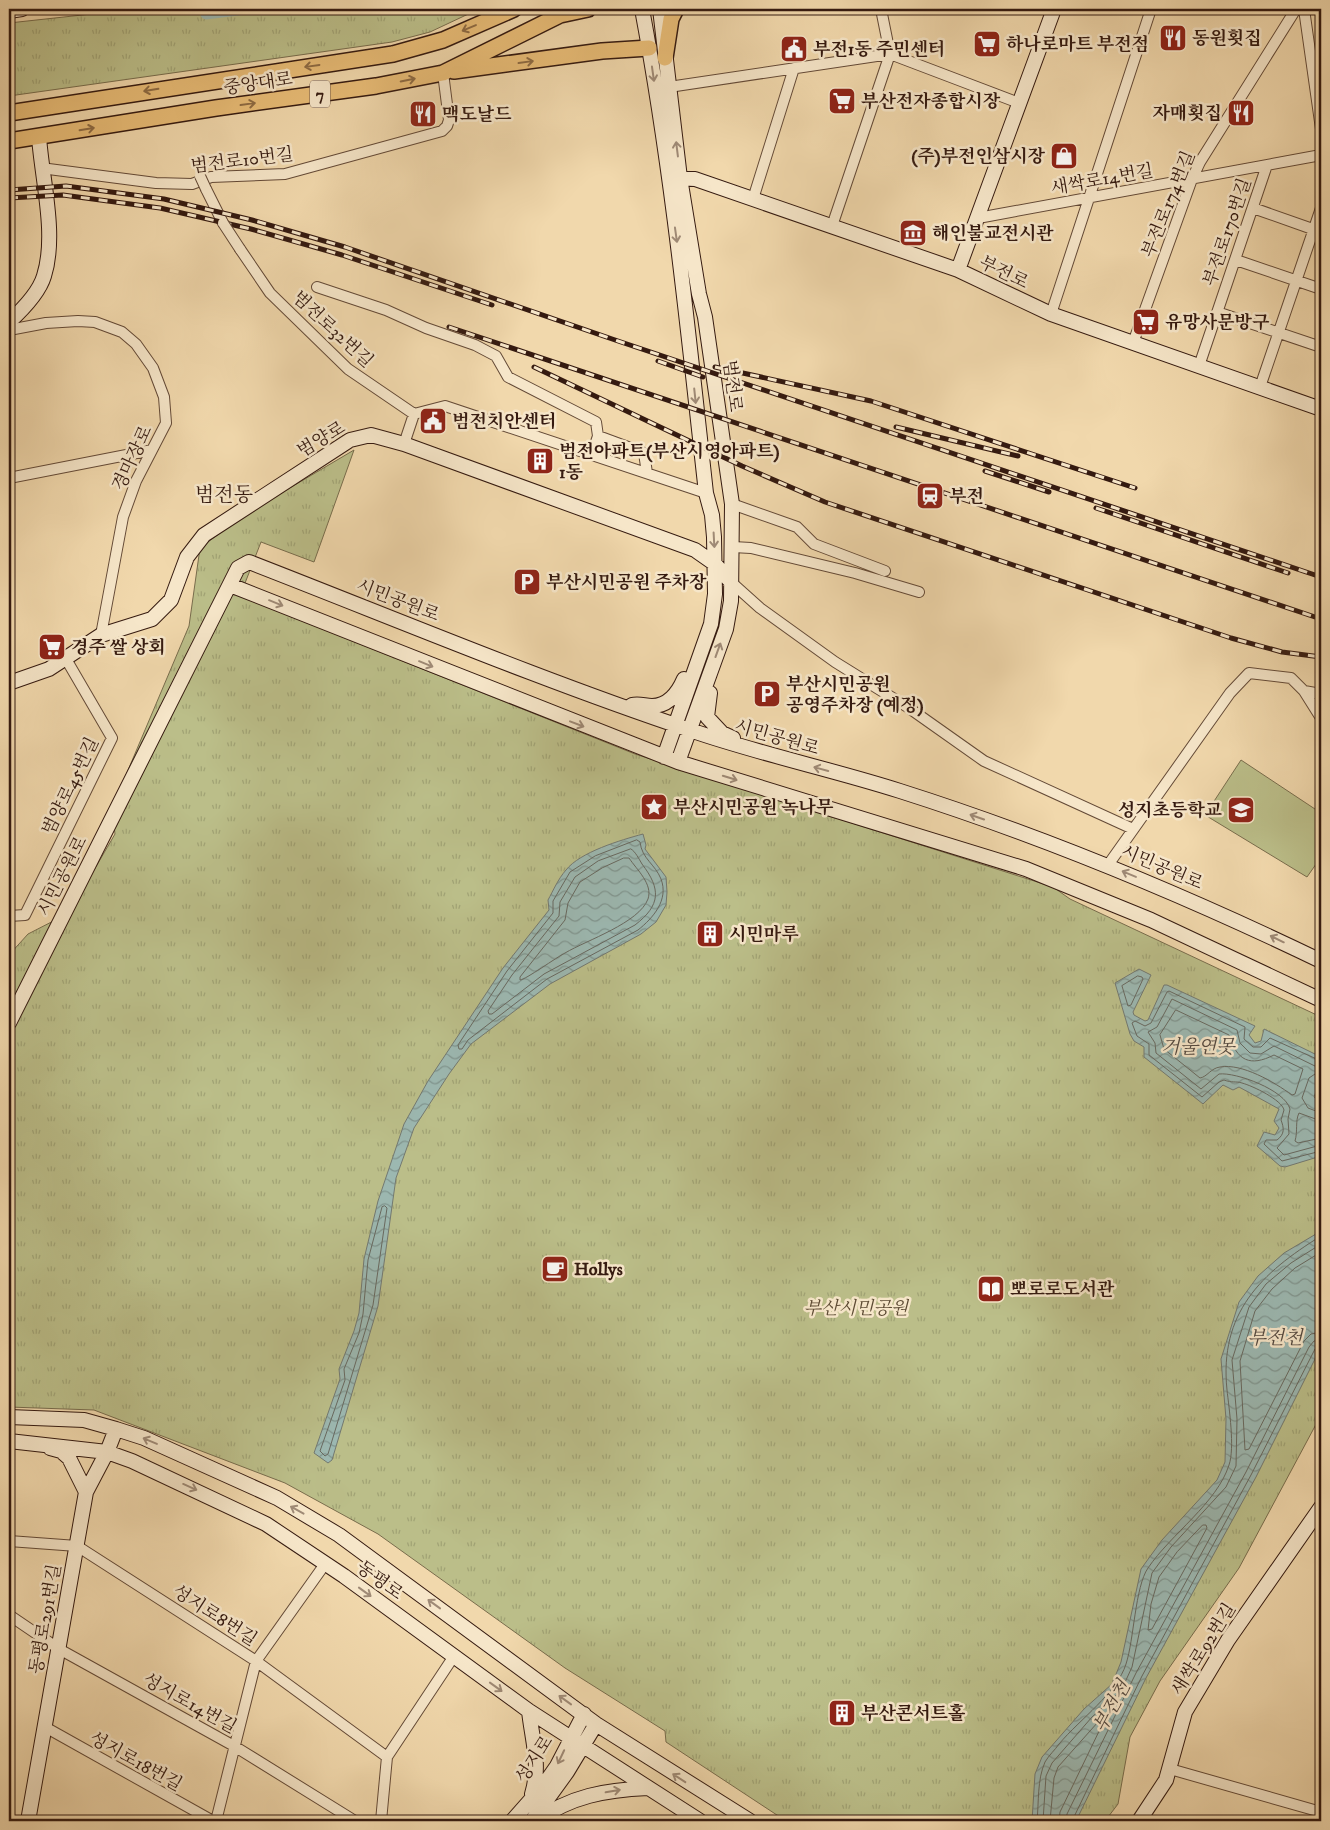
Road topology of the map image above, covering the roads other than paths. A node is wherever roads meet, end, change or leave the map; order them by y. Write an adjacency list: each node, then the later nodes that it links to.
1 (22, 9): 12 (main road)
2 (514, 9): 20 (main road, 중앙대로 / 7, one-way to 20)
3 (588, 9): 17 (main road, 중앙대로 / 7)
4 (642, 9): 13 (main road, 범전로)
5 (660, 9): 15 (main road, 범전로)
6 (676, 9): 15 (main road)
7 (881, 9): 14 (street)
8 (1054, 9): 19 (main road)
9 (1151, 9): 30 (street)
10 (1296, 9): 29 (street, 부전로174번길)
11 (1304, 9): 21 (street)
12 (9, 11)
13 (649, 48): 17 (main road, one-way to 13); 28 (main road, 범전로, one-way to 28)
14 (890, 54): 16 (street); 19 (street); 35 (street)
15 (665, 58): 18 (main road, 범전로)
16 (794, 68): 18 (street); 31 (street)
17 (443, 73): 22 (main road, 중앙대로 / 7, one-way to 17); 26 (street, 범전로10번길)
18 (669, 87): 28 (main road, 범전로, one-way to 18)
19 (1019, 103): 34 (main road)
20 (9, 113)
21 (1321, 129)
22 (39, 137): 23 (main road, 중앙대로 / 7); 26 (main road)
23 (9, 141)
24 (1321, 155): 25 (street, 새싹로14번길)
25 (1267, 165): 29 (street, 새싹로14번길); 32 (street, 부전로170번길)
26 (41, 168): 44 (main road)
27 (200, 176): 52 (street, 범전로32번길, bridge)
28 (674, 178): 31 (main road, 부전로); 59 (main road, 범전로, one-way to 59); 60 (main road, 범전로)
29 (1192, 179): 30 (street, 새싹로14번길); 47 (street, 부전로174번길)
30 (1088, 198): 34 (street, 새싹로14번길); 43 (street)
31 (753, 199): 35 (main road, 부전로)
32 (1253, 208): 36 (street); 37 (street, 부전로170번길)
33 (1321, 208): 36 (street)
34 (978, 218): 38 (main road)
35 (832, 226): 38 (main road, 부전로)
36 (1318, 231): 39 (street)
37 (1236, 260): 39 (street); 42 (street, 부전로170번길)
38 (958, 270): 43 (main road, 부전로)
39 (1296, 280): 41 (street); 46 (street)
40 (317, 287): 53 (street)
41 (1321, 289)
42 (1218, 312): 46 (street); 49 (street, 부전로170번길)
43 (1051, 314): 47 (main road, 부전로)
44 (9, 322)
45 (9, 330): 55 (street, 경마장로)
46 (1279, 332): 48 (street); 50 (street)
47 (1133, 343): 49 (main road, 부전로)
48 (1321, 347)
49 (1199, 366): 50 (main road, 부전로)
50 (1260, 387): 51 (main road, 부전로)
51 (1321, 409)
52 (414, 414): 54 (street); 56 (street)
53 (598, 436): 56 (street); 57 (street)
54 (404, 444): 62 (main road, 범양로); 67 (main road, 범양로)
55 (152, 450): 58 (street); 67 (street, 경마장로)
56 (592, 454): 57 (street)
57 (647, 473): 59 (street)
58 (9, 478)
59 (706, 493): 62 (main road, 범전로, one-way to 62)
60 (732, 504): 61 (main road, 범전로); 63 (street)
61 (733, 547): 64 (main road, 범전로); 66 (street)
62 (715, 564): 64 (main road, 범양로); 69 (main road, 범전로)
63 (884, 571)
64 (731, 582): 70 (main road, 범전로, one-way to 64); 81 (street, 시민공원로)
65 (230, 585): 74 (main road, 시민공원로); 79 (main road, one-way to 79); 86 (main road, 시민공원로)
66 (919, 592)
67 (100, 634): 68 (main road, 범양로)
68 (66, 659): 71 (main road, 범양로); 83 (street, 범양로45번길)
69 (696, 665): 74 (main road); 76 (main road, 범전로)
70 (708, 678): 77 (main road, 범전로); 78 (main road)
71 (9, 683)
72 (1304, 691): 73 (street); 75 (street); 81 (street)
73 (1321, 694)
74 (623, 706): 76 (main road, 시민공원로)
75 (1321, 718)
76 (675, 725): 77 (main road, 시민공원로); 79 (main road, 범전로)
77 (689, 730): 78 (main road, 시민공원로); 80 (main road, 범전로)
78 (746, 747): 82 (main road, 시민공원로, one-way to 78)
79 (664, 757): 80 (main road)
80 (678, 762): 85 (main road, one-way to 85)
81 (1133, 829): 82 (street)
82 (1108, 865): 84 (main road, 시민공원로, one-way to 82)
83 (9, 916)
84 (1320, 956)
85 (1321, 1000)
86 (9, 1023)
87 (9, 1417): 88 (main road, 동평로)
88 (116, 1429): 91 (main road, 동평로291번길); 102 (main road, 동평로, one-way to 88)
89 (9, 1441): 90 (main road, 동평로)
90 (43, 1443): 91 (main road, 동평로); 92 (main road)
91 (107, 1452): 92 (main road, 동평로291번길); 96 (main road, 동평로, one-way to 96)
92 (86, 1492): 95 (main road, 동평로291번길)
93 (1321, 1507): 109 (main road, 새싹로92번길)
94 (9, 1541): 95 (street, 성지로8번길)
95 (78, 1546): 98 (main road, 동평로291번길); 100 (street, 성지로8번길)
96 (325, 1564): 99 (main road, 동평로, one-way to 99); 100 (street)
97 (9, 1615): 98 (street, 성지로14번길)
98 (59, 1649): 104 (main road, 동평로291번길); 106 (street, 성지로14번길)
99 (454, 1656): 101 (main road, 동평로, one-way to 101); 108 (street)
100 (256, 1661): 106 (street); 108 (street, 성지로8번길)
101 (529, 1711): 105 (main road, 동평로); 112 (main road)
102 (584, 1714): 103 (main road, 동평로); 105 (main road, 성지로)
103 (596, 1724): 107 (main road, 성지로); 111 (main road, 동평로, one-way to 103)
104 (45, 1727): 114 (main road, 동평로291번길); 115 (street, 성지로18번길)
105 (570, 1738): 107 (main road, 동평로); 112 (main road, 성지로, one-way to 112)
106 (234, 1746): 115 (street); 116 (street, 성지로14번길)
107 (583, 1747): 110 (main road, 동평로); 119 (main road, 성지로)
108 (387, 1757): 117 (street)
109 (1170, 1769): 113 (street); 124 (main road, 새싹로92번길)
110 (648, 1788): 120 (main road, one-way to 110); 121 (main road, 동평로)
111 (698, 1790): 122 (main road); 123 (main road)
112 (531, 1799): 118 (main road, 성지로)
113 (1321, 1812)
114 (29, 1821)
115 (214, 1821)
116 (355, 1821)
117 (381, 1821)
118 (512, 1821)
119 (531, 1821)
120 (536, 1821)
121 (699, 1821)
122 (741, 1821)
123 (750, 1821)
124 (1139, 1821)

